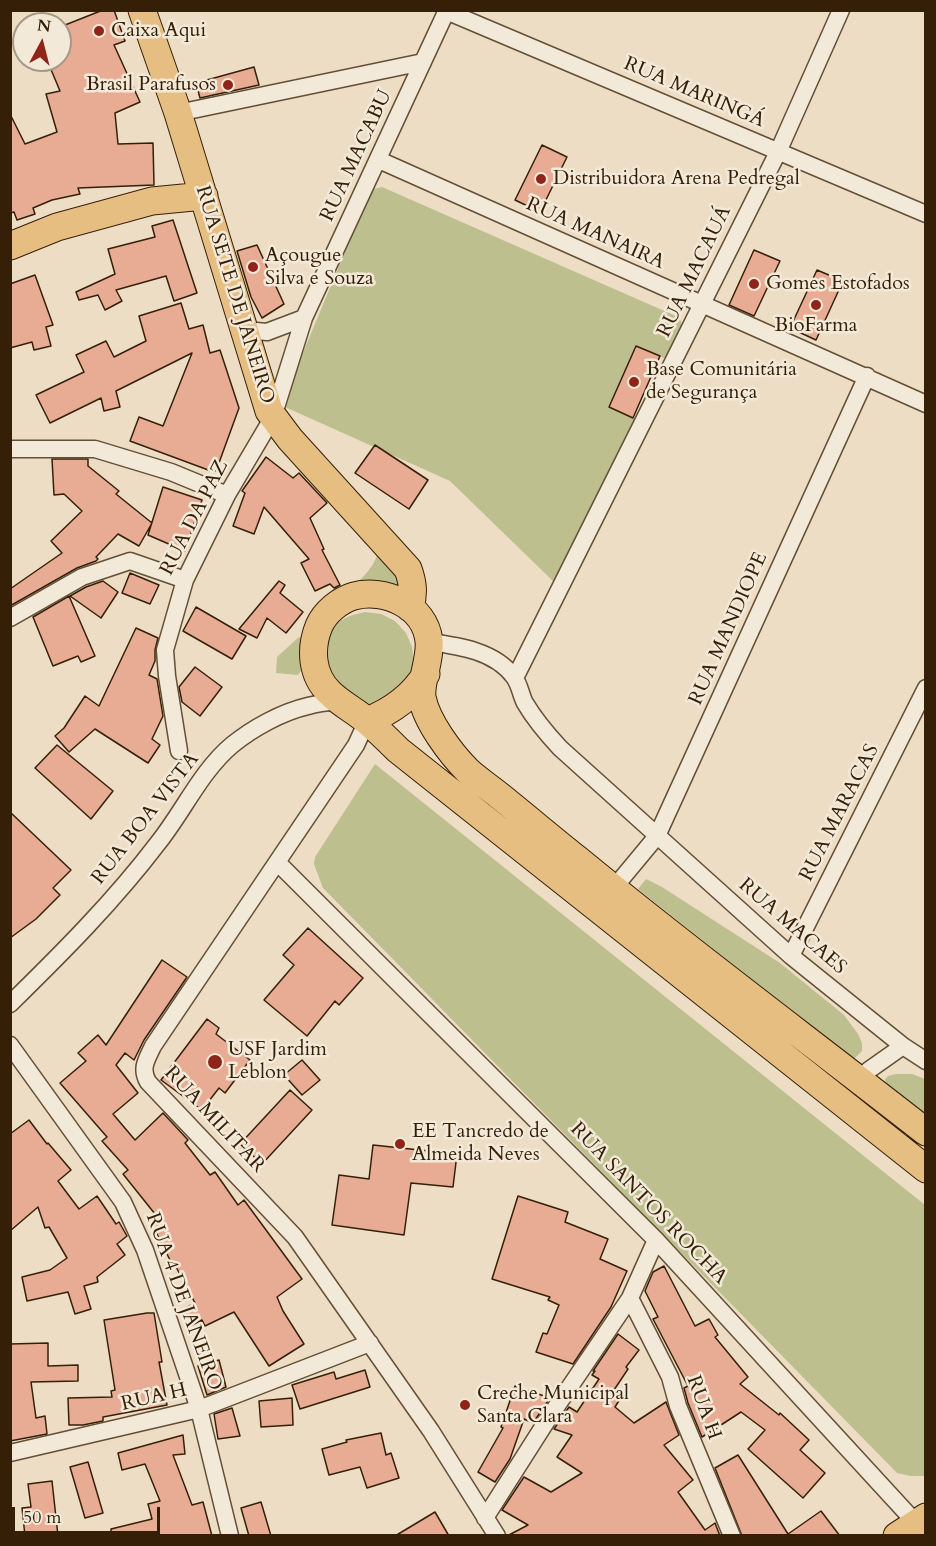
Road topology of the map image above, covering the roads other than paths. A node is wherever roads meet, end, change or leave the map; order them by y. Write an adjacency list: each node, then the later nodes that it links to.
1 (142, 10): 5 (main road, RUA SETE DE JANEIRO)
2 (841, 10): 6 (street, RUA MACAUÁ)
3 (447, 11): 4 (street, RUA MACABU); 6 (street, RUA MARINGÁ)
4 (423, 62): 5 (street); 7 (street, RUA MACABU)
5 (178, 113): 8 (main road, RUA SETE DE JANEIRO)
6 (778, 152): 9 (street, RUA MARINGÁ); 11 (street, RUA MACAUÁ)
7 (379, 160): 11 (street, RUA MANAIRA); 12 (street, RUA MACABU)
8 (204, 196): 10 (main road); 13 (main road, RUA SETE DE JANEIRO)
9 (926, 214)
10 (10, 246)
11 (703, 305): 14 (street, RUA MANAIRA); 24 (street, RUA MACAUÁ)
12 (304, 318): 13 (street); 16 (street, RUA MACABU)
13 (244, 330): 16 (main road, RUA SETE DE JANEIRO)
14 (867, 376): 15 (street, RUA MANAIRA); 29 (street, RUA MANDIOPE)
15 (926, 404)
16 (273, 417): 18 (street, RUA DA PAZ); 20 (main road, RUA SETE DE JANEIRO)
17 (10, 449): 18 (street)
18 (227, 495): 19 (street, RUA DA PAZ)
19 (185, 580): 21 (street); 28 (street, RUA DA PAZ)
20 (410, 608): 22 (main road); 26 (main road)
21 (10, 618)
22 (430, 642): 23 (main road); 24 (street)
23 (426, 674): 27 (main road); 31 (main road)
24 (515, 678): 29 (street, RUA MACAES)
25 (926, 688): 32 (street, RUA MARACAS)
26 (340, 700): 27 (main road); 33 (street, RUA BOA VISTA)
27 (367, 721): 30 (street, RUA MILITAR); 39 (main road)
28 (179, 751)
29 (657, 836): 31 (street, RUA MANDIOPE); 32 (street, RUA MACAES)
30 (278, 863): 40 (street, RUA SANTOS ROCHA); 42 (street, RUA MILITAR)
31 (614, 889): 37 (main road)
32 (791, 956): 35 (street, RUA MACAES)
33 (10, 1004)
34 (10, 1045): 43 (street, RUA 4 DE JANEIRO)
35 (903, 1046): 36 (street, RUA MACAES); 37 (street)
36 (926, 1061)
37 (859, 1080): 38 (main road)
38 (926, 1132)
39 (926, 1169)
40 (656, 1240): 41 (street); 46 (street, RUA SANTOS ROCHA)
41 (630, 1298): 45 (street); 49 (street, RUA H)
42 (370, 1343): 43 (street, RUA H); 45 (street, RUA MILITAR)
43 (200, 1409): 44 (street, RUA H); 47 (street, RUA 4 DE JANEIRO)
44 (10, 1453)
45 (485, 1518): 48 (street, RUA MILITAR)
46 (916, 1528)
47 (230, 1536)
48 (497, 1536)
49 (732, 1536)

